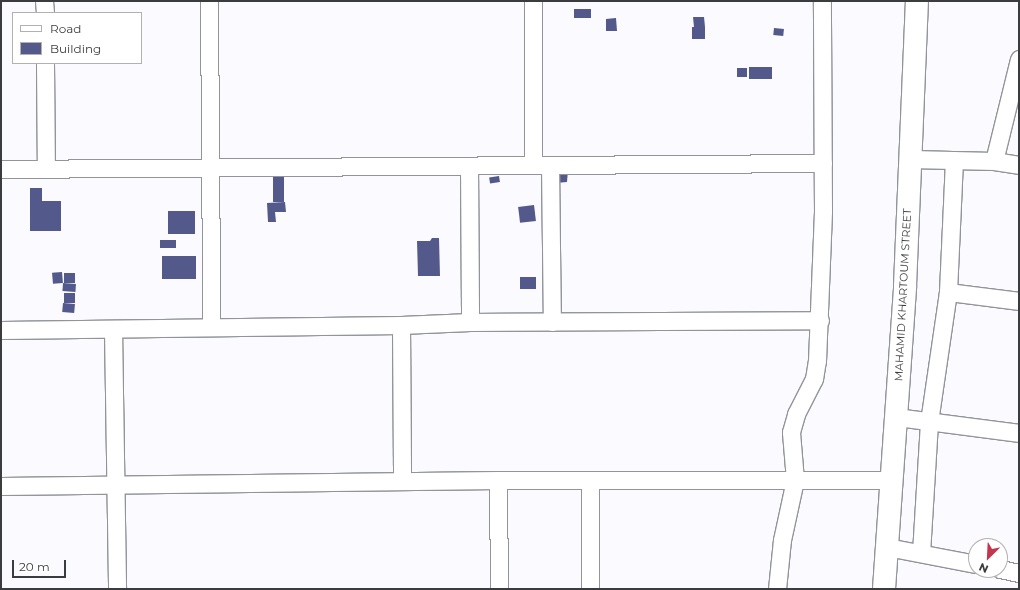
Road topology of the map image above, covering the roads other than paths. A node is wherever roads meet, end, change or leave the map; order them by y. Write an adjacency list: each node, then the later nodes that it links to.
1 (44, 1): 6 (street)
2 (209, 1): 17 (street)
3 (533, 1): 13 (street)
4 (822, 1): 12 (street)
5 (917, 1): 9 (street, MAHAMID KHARTOUM STREET)
6 (45, 12)
7 (1019, 59): 11 (street)
8 (45, 64): 16 (street)
9 (911, 159): 10 (street); 28 (street, MAHAMID KHARTOUM STREET)
10 (954, 160): 11 (street); 19 (street)
11 (994, 161): 14 (street)
12 (823, 162): 13 (street); 21 (street)
13 (542, 165): 15 (street); 23 (street)
14 (1019, 165)
15 (469, 166): 17 (street); 22 (street)
16 (46, 168): 17 (street); 18 (street)
17 (208, 168): 25 (street)
18 (1, 169)
19 (948, 292): 20 (street); 29 (street)
20 (1019, 301)
21 (820, 320): 23 (street); 33 (street)
22 (470, 322): 23 (street); 24 (street)
23 (552, 322)
24 (401, 325): 25 (street); 35 (street)
25 (211, 326): 26 (street)
26 (113, 328): 27 (street); 36 (street)
27 (1, 330)
28 (896, 417): 29 (street); 34 (street, MAHAMID KHARTOUM STREET)
29 (929, 422): 30 (street); 39 (street)
30 (1019, 432)
31 (498, 480): 32 (street); 35 (street); 44 (street)
32 (590, 480): 33 (street); 45 (street)
33 (795, 480): 34 (street); 46 (street)
34 (892, 480): 38 (street, MAHAMID KHARTOUM STREET)
35 (402, 481): 36 (street)
36 (114, 484): 37 (street); 43 (street)
37 (1, 486)
38 (887, 547): 39 (street); 47 (street, MAHAMID KHARTOUM STREET)
39 (921, 554): 40 (street)
40 (968, 563)
41 (1008, 570): 42 (street)
42 (1019, 572)
43 (117, 589)
44 (499, 589)
45 (590, 589)
46 (777, 589)
47 (884, 589)

